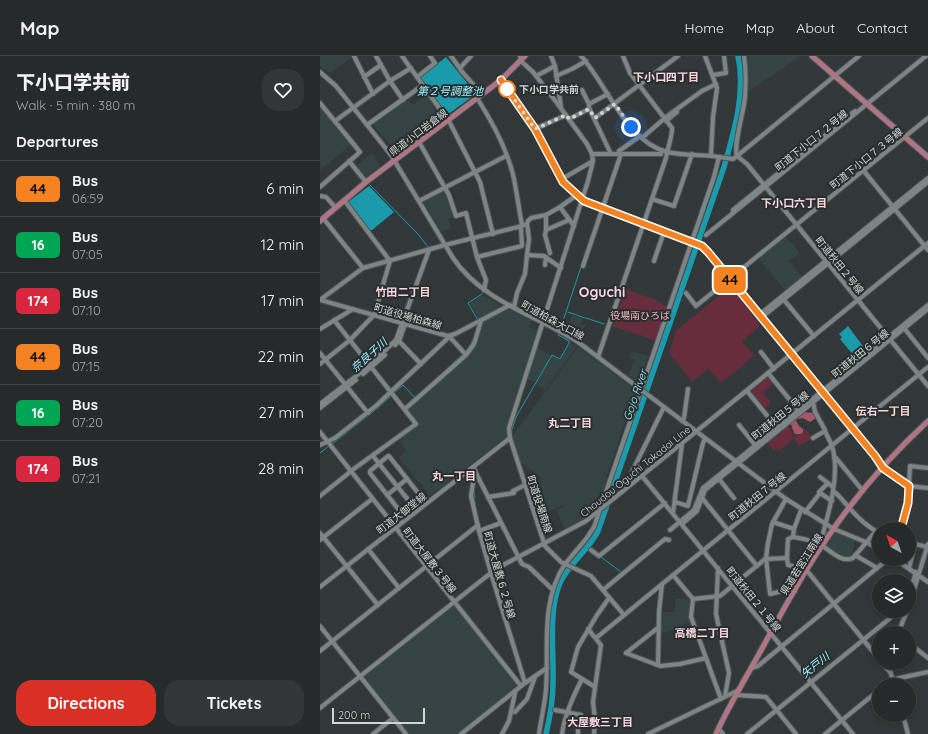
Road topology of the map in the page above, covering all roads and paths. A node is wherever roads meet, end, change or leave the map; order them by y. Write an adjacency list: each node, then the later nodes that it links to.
1 (354, 56): 29 (street)
2 (376, 56): 20 (street)
3 (402, 56): 22 (street)
4 (430, 56): 30 (street)
5 (451, 56): 23 (street)
6 (472, 56): 23 (street)
7 (551, 56): 21 (street)
8 (581, 56): 19 (street)
9 (623, 56): 34 (street)
10 (677, 56): 34 (street)
11 (705, 56): 25 (street)
12 (724, 56): 25 (street)
13 (744, 56): 68 (street)
14 (812, 56): 28 (main road)
15 (859, 56): 28 (street)
16 (922, 56): 43 (street)
17 (926, 56): 43 (street, 町道下小口７２号線)
18 (522, 57): 26 (street); 31 (main road, 県道小口岩倉線)
19 (586, 61): 27 (street); 39 (street)
20 (381, 65): 29 (street); 32 (street)
21 (555, 66): 26 (street); 27 (street)
22 (411, 68): 30 (street); 32 (street)
23 (460, 68): 38 (street)
24 (320, 72): 46 (street, 町道柏森大口線)
25 (713, 75): 35 (street)
26 (536, 76): 47 (street)
27 (556, 76): 47 (street)
28 (835, 76): 43 (main road); 68 (street)
29 (364, 77): 37 (street)
30 (417, 77): 33 (street)
31 (501, 80): 38 (main road, 県道小口岩倉線); 55 (street)
32 (390, 82): 37 (street); 41 (street)
33 (423, 85): 41 (street); 51 (street)
34 (639, 85): 44 (street); 52 (street)
35 (716, 85): 52 (street); 52 (street); 65 (street)
36 (582, 90): 45 (street)
37 (373, 94): 46 (street)
38 (482, 94): 40 (main road, 県道小口岩倉線)
39 (608, 94): 44 (street); 45 (street)
40 (477, 98): 51 (main road, 県道小口岩倉線); 66 (street)
41 (403, 100): 54 (street)
42 (320, 103): 53 (street)
43 (866, 103): 57 (main road); 79 (street, 町道下小口７２号線)
44 (615, 104): 49 (street); 56 (street)
45 (589, 106): 48 (street); 49 (street)
46 (353, 107): 53 (street); 54 (street, 町道柏森大口線)
47 (561, 108): 48 (street)
48 (568, 117): 55 (street); 60 (street)
49 (595, 118): 61 (street)
50 (928, 118): 57 (street, 町道下小口７３号線)
51 (448, 120): 58 (main road, 県道小口岩倉線); 74 (street)
52 (665, 120): 56 (street); 59 (street)
53 (334, 121): 71 (street)
54 (367, 125): 70 (street, 町道柏森大口線)
55 (535, 129): 76 (street)
56 (641, 137): 59 (street); 62 (street)
57 (904, 137): 69 (main road); 73 (street, 町道下小口７３号線)
58 (419, 142): 70 (main road, 県道小口岩倉線); 81 (street)
59 (667, 152): 64 (street); 85 (street)
60 (592, 154): 61 (street); 72 (street)
61 (611, 154): 62 (street)
62 (620, 154): 63 (street); 90 (street)
63 (661, 154)
64 (692, 154): 65 (street); 85 (street)
65 (711, 155): 67 (street)
66 (506, 156): 74 (street); 98 (street)
67 (721, 157): 68 (street); 105 (street)
68 (735, 157): 79 (street, 町道秋田２号線)
69 (928, 157)
70 (394, 160): 77 (main road, 県道小口岩倉線); 87 (street, 町道柏森大口線)
71 (349, 161): 77 (street); 80 (street)
72 (593, 161): 76 (street); 84 (street, 町道役場南線)
73 (863, 170): 91 (street); 97 (street, 町道下小口７３号線)
74 (475, 172): 81 (street); 103 (street)
75 (928, 178): 91 (street)
76 (562, 179): 82 (street)
77 (366, 182): 86 (main road, 県道小口岩倉線)
78 (928, 182): 91 (street)
79 (765, 186): 97 (street, 町道秋田２号線); 102 (street, 町道下小口７２号線)
80 (320, 187)
81 (445, 188): 87 (street); 104 (street)
82 (577, 195): 84 (street); 89 (street)
83 (320, 196): 88 (street)
84 (582, 199): 90 (street); 99 (street, 町道役場南線)
85 (652, 199): 96 (street)
86 (344, 200): 88 (main road, 県道小口岩倉線); 114 (street)
87 (419, 201): 107 (street, 町道柏森大口線)
88 (335, 207): 93 (main road, 県道小口岩倉線)
89 (560, 207): 92 (street); 94 (street)
90 (602, 208): 96 (street); 118 (street)
91 (894, 208): 106 (street); 116 (street)
92 (546, 215): 95 (street); 100 (street)
93 (322, 219): 119 (street)
94 (570, 220): 99 (street); 100 (street)
95 (527, 224): 98 (street); 111 (street)
96 (644, 224): 101 (street); 148 (street)
97 (797, 225): 116 (street, 町道秋田２号線); 121 (street, 町道下小口７３号線)
98 (522, 226): 103 (street); 112 (street)
99 (574, 226): 120 (street, 町道役場南線)
100 (546, 230): 110 (street)
101 (664, 232): 105 (street); 115 (street)
102 (706, 233)
103 (492, 234): 104 (street)
104 (473, 239): 107 (street); 112 (street)
105 (692, 243): 121 (street); 161 (street)
106 (926, 244): 109 (street); 126 (street, Choudou Oguchi Tokadai Line)
107 (445, 245): 108 (street); 122 (street, 町道柏森大口線)
108 (429, 250): 114 (street); 136 (street)
109 (928, 250)
110 (550, 253)
111 (527, 256): 113 (street); 128 (street)
112 (477, 257): 122 (street)
113 (546, 257): 117 (street); 120 (street)
114 (390, 261): 119 (street); 131 (street)
115 (654, 261)
116 (827, 262): 125 (street); 126 (street, 町道秋田２号線); 132 (street)
117 (545, 265)
118 (583, 266)
119 (363, 268): 124 (street)
120 (560, 268): 135 (street, 町道役場南線)
121 (729, 279): 123 (street, 町道下小口７３号線); 132 (street)
122 (484, 290): 128 (street, 町道柏森大口線)
123 (686, 293)
124 (320, 300): 130 (street, 町道役場柏森線)
125 (784, 300): 132 (street); 140 (street)
126 (858, 300): 140 (street, Choudou Oguchi Tokadai Line); 141 (street, 町道秋田２号線)
127 (928, 305): 141 (street)
128 (512, 306): 134 (street, 町道役場柏森線); 135 (street, 町道柏森大口線)
129 (928, 308): 137 (street, 町道秋田６号線)
130 (352, 309): 131 (street, 町道役場柏森線); 133 (street)
131 (374, 315): 136 (street, 町道役場柏森線); 142 (street)
132 (760, 317): 147 (street)
133 (334, 320): 138 (street); 142 (street)
134 (481, 320): 139 (street, 町道役場柏森線); 146 (street)
135 (543, 322): 148 (street, 町道柏森大口線); 180 (street, 町道役場南線)
136 (404, 323): 139 (street, 町道役場柏森線); 143 (street); 153 (street)
137 (904, 328): 141 (street, 町道秋田６号線); 149 (street)
138 (320, 331)
139 (449, 336): 146 (street); 152 (street)
140 (814, 336): 147 (street, Choudou Oguchi Tokadai Line)
141 (889, 338): 157 (street, 町道秋田２号線); 164 (street, 町道秋田６号線)
142 (350, 340): 150 (street); 153 (street)
143 (399, 341): 152 (street); 153 (street)
144 (761, 352): 155 (street)
145 (320, 353): 150 (street)
146 (466, 354): 169 (street)
147 (791, 354): 155 (street, Choudou Oguchi Tokadai Line); 164 (street)
148 (598, 356): 161 (street, 町道柏森大口線)
149 (928, 358)
150 (325, 359): 151 (street); 158 (street)
151 (320, 364)
152 (421, 364): 163 (street)
153 (370, 366): 158 (street); 163 (street)
154 (928, 367): 157 (street, 町道秋田７号線)
155 (774, 368): 156 (street, Choudou Oguchi Tokadai Line)
156 (768, 373): 162 (street, Choudou Oguchi Tokadai Line); 170 (street)
157 (919, 374): 159 (street, 町道秋田２号線); 176 (street, 町道秋田７号線)
158 (346, 386): 166 (street); 168 (street); 171 (street)
159 (928, 386)
160 (688, 389): 173 (street)
161 (642, 390): 167 (street, 町道柏森大口線); 222 (street)
162 (747, 391): 172 (street); 179 (street, Choudou Oguchi Tokadai Line)
163 (391, 392): 169 (street); 171 (street)
164 (822, 392): 165 (street, 町道秋田６号線); 170 (street, 町道秋田５号線); 176 (street)
165 (813, 402): 177 (street); 190 (street, 町道秋田６号線)
166 (320, 404)
167 (664, 407): 173 (street, 町道柏森大口線); 201 (street)
168 (320, 408)
169 (404, 409): 188 (street)
170 (798, 410): 186 (street, 町道秋田５号線)
171 (368, 413): 183 (street)
172 (769, 418)
173 (682, 421): 179 (street, 町道柏森大口線)
174 (928, 421): 193 (main road, 県道若宮江南線)
175 (739, 425): 186 (street)
176 (852, 429): 187 (street, 町道秋田７号線); 193 (street)
177 (825, 431): 182 (street); 187 (street)
178 (320, 432): 183 (street, 町道大屋敷３号線)
179 (696, 432): 181 (street, 町道柏森大口線); 184 (street, Choudou Oguchi Tokadai Line)
180 (510, 438): 192 (street, 町道大御堂線); 202 (street, 町道役場南線)
181 (705, 438): 190 (street, 町道柏森大口線); 218 (street)
182 (813, 438)
183 (328, 442): 185 (street); 195 (street, 町道大屋敷３号線)
184 (682, 444): 196 (street, Choudou Oguchi Tokadai Line); 218 (street)
185 (320, 445)
186 (755, 445): 190 (street, 町道秋田５号線)
187 (832, 446): 189 (street); 207 (street, 町道秋田７号線)
188 (373, 456): 191 (street); 195 (street)
189 (834, 458): 206 (street); 208 (street)
190 (736, 462): 199 (street, 町道秋田６号線); 207 (street, 町道柏森大口線); 230 (street, 町道秋田５号線)
191 (379, 463): 198 (street); 204 (street); 210 (street)
192 (474, 468): 212 (street); 219 (street, 町道大御堂線); 231 (street, 町道大屋敷６２号線)
193 (883, 468): 203 (street); 208 (main road, 県道若宮江南線)
194 (928, 468): 203 (street)
195 (351, 472): 211 (street); 215 (street, 町道大屋敷３号線)
196 (642, 476): 220 (street, 町道秋田２１号線); 222 (street, Choudou Oguchi Tokadai Line)
197 (820, 477): 200 (street)
198 (407, 479): 204 (street); 219 (street)
199 (719, 479): 213 (street, 町道秋田６号線); 214 (street)
200 (828, 483): 206 (street); 209 (street)
201 (626, 484)
202 (525, 485): 212 (street); 246 (street, 町道役場南線)
203 (909, 486): 205 (street); 228 (street)
204 (397, 487): 210 (street); 223 (street)
205 (928, 488)
206 (833, 489): 217 (street); 221 (street)
207 (775, 492): 216 (street, 町道柏森大口線); 239 (street, 町道秋田７号線)
208 (863, 492): 221 (main road, 県道若宮江南線)
209 (820, 493): 217 (street); 224 (street)
210 (387, 495): 226 (street)
211 (320, 496)
212 (488, 497): 229 (street)
213 (702, 498): 230 (street, 町道秋田６号線); 239 (street)
214 (734, 498)
215 (372, 499): 233 (street, 町道大屋敷３号線); 243 (street)
216 (786, 500): 224 (street, 町道柏森大口線); 227 (street)
217 (832, 501): 232 (street)
218 (675, 502): 225 (street)
219 (426, 503): 223 (street, 町道大御堂線)
220 (665, 503): 225 (street, 町道秋田２１号線); 251 (street)
221 (850, 508): 234 (street); 236 (main road, 県道若宮江南線)
222 (601, 509): 246 (street, Choudou Oguchi Tokadai Line); 257 (street)
223 (416, 511): 226 (street, 町道大御堂線)
224 (803, 511): 232 (street, 町道柏森大口線); 235 (street)
225 (673, 513): 230 (street, 町道秋田２１号線)
226 (406, 519): 233 (street, 町道大御堂線)
227 (773, 522): 235 (street); 256 (street)
228 (903, 522)
229 (501, 523): 238 (street); 254 (street)
230 (681, 523): 237 (street, 町道秋田５号線); 252 (street, 町道秋田２１号線)
231 (477, 524): 238 (street, 町道大屋敷６２号線); 259 (street)
232 (826, 524): 236 (street, 町道柏森大口線); 247 (street)
233 (395, 528): 250 (street, 町道大御堂線); 259 (street, 町道大屋敷３号線)
234 (872, 528)
235 (794, 529): 242 (street)
236 (834, 529): 245 (street, 町道柏森大口線); 247 (main road, 県道若宮江南線)
237 (670, 530)
238 (479, 531): 267 (street, 町道大屋敷６２号線)
239 (727, 531): 252 (street, 町道秋田７号線); 260 (street)
240 (320, 533): 243 (street)
241 (872, 536): 245 (street)
242 (793, 537): 247 (street); 255 (street)
243 (322, 539): 258 (street)
244 (669, 540): 277 (street)
245 (865, 542): 248 (street, 町道柏森大口線); 253 (street)
246 (544, 544): 254 (street, Choudou Oguchi Tokadai Line); 257 (street, 町道役場南線)
247 (821, 545): 253 (street); 266 (main road, 県道若宮江南線)
248 (872, 546)
249 (928, 546): 265 (street); 268 (street)
250 (368, 549): 258 (street, 町道大御堂線); 275 (street)
251 (591, 550)
252 (704, 550): 263 (street, 町道秋田２１号線); 269 (street, 町道秋田７号線)
253 (855, 555): 264 (street)
254 (519, 557): 267 (street, Choudou Oguchi Tokadai Line); 276 (street)
255 (787, 558): 256 (street); 266 (street)
256 (766, 559): 260 (street); 278 (street)
257 (565, 564): 276 (street); 277 (street, 町道役場南線)
258 (346, 566): 274 (street, 町道大御堂線); 283 (street)
259 (424, 566): 275 (street); 282 (street, 町道大屋敷３号線)
260 (756, 566): 273 (street)
261 (879, 566): 264 (street)
262 (906, 566): 265 (street)
263 (718, 568): 273 (street, 町道秋田２１号線); 279 (street)
264 (877, 568): 284 (street)
265 (909, 568): 268 (street)
266 (806, 570): 278 (main road, 県道若宮江南線); 284 (street)
267 (491, 573): 282 (street, Choudou Oguchi Tokadai Line); 313 (street, 町道大屋敷６２号線)
268 (917, 573): 270 (street); 271 (street)
269 (673, 575): 272 (street, 町道秋田７号線); 281 (street)
270 (916, 577)
271 (928, 582)
272 (662, 584): 285 (street, 町道秋田７号線); 289 (street)
273 (732, 586): 279 (street); 291 (street, 町道秋田２１号線)
274 (320, 587)
275 (398, 587): 283 (street)
276 (552, 589): 303 (street)
277 (603, 590): 280 (street, 町道役場南線)
278 (794, 591): 291 (main road, 県道若宮江南線)
279 (716, 597): 281 (street); 319 (street)
280 (610, 598): 285 (street, 町道役場南線); 290 (street)
281 (693, 599): 300 (street)
282 (453, 602): 307 (street, Choudou Oguchi Tokadai Line); 314 (street, 町道大屋敷３号線)
283 (377, 604): 294 (street)
284 (834, 604): 293 (street); 295 (street)
285 (624, 615): 292 (street, 町道秋田７号線)
286 (887, 618): 293 (street)
287 (890, 618): 293 (street)
288 (320, 626): 294 (street)
289 (659, 628): 302 (street); 302 (street)
290 (588, 629): 292 (street); 311 (street)
291 (771, 633): 295 (street, 町道秋田２１号線); 304 (main road, 県道若宮江南線)
292 (596, 638): 315 (street)
293 (863, 639): 298 (street); 312 (street)
294 (331, 640): 296 (street); 299 (street); 307 (street)
295 (782, 646): 304 (street); 312 (street, 町道秋田２１号線)
296 (320, 648)
297 (916, 649): 301 (street)
298 (872, 650)
299 (320, 651)
300 (706, 658): 302 (street); 319 (street)
301 (928, 658)
302 (658, 665)
303 (547, 668): 308 (street); 337 (street)
304 (751, 668): 317 (main road, 県道若宮江南線)
305 (890, 671): 309 (street)
306 (928, 672): 310 (street)
307 (360, 676): 320 (street, Choudou Oguchi Tokadai Line); 325 (street)
308 (535, 677): 313 (street); 323 (street)
309 (892, 678)
310 (901, 678)
311 (582, 679): 315 (street); 324 (street)
312 (810, 681): 322 (street); 326 (street, 町道秋田２１号線)
313 (525, 683): 314 (street)
314 (521, 686): 316 (street)
315 (595, 687): 329 (street)
316 (514, 692): 335 (street); 336 (street)
317 (738, 692): 319 (street); 322 (street); 330 (main road, 県道若宮江南線)
318 (872, 696): 326 (street)
319 (723, 698): 331 (street)
320 (320, 708)
321 (554, 710): 324 (street)
322 (776, 710): 345 (street); 346 (street)
323 (515, 712)
324 (567, 713): 328 (street); 338 (street)
325 (394, 719): 332 (street); 333 (street); 334 (street)
326 (842, 720): 347 (street); 348 (street, 町道秋田２１号線)
327 (905, 722): 349 (street)
328 (583, 724): 329 (street); 339 (street)
329 (595, 724): 340 (street)
330 (719, 728): 343 (main road, 県道若宮江南線); 344 (street)
331 (659, 729): 341 (street); 342 (street)
332 (373, 734)
333 (377, 734)
334 (406, 734)
335 (461, 734)
336 (502, 734)
337 (539, 734)
338 (562, 734)
339 (578, 734)
340 (594, 734)
341 (648, 734)
342 (660, 734)
343 (716, 734)
344 (723, 734)
345 (746, 734)
346 (796, 734)
347 (825, 734)
348 (853, 734)
349 (908, 734)

